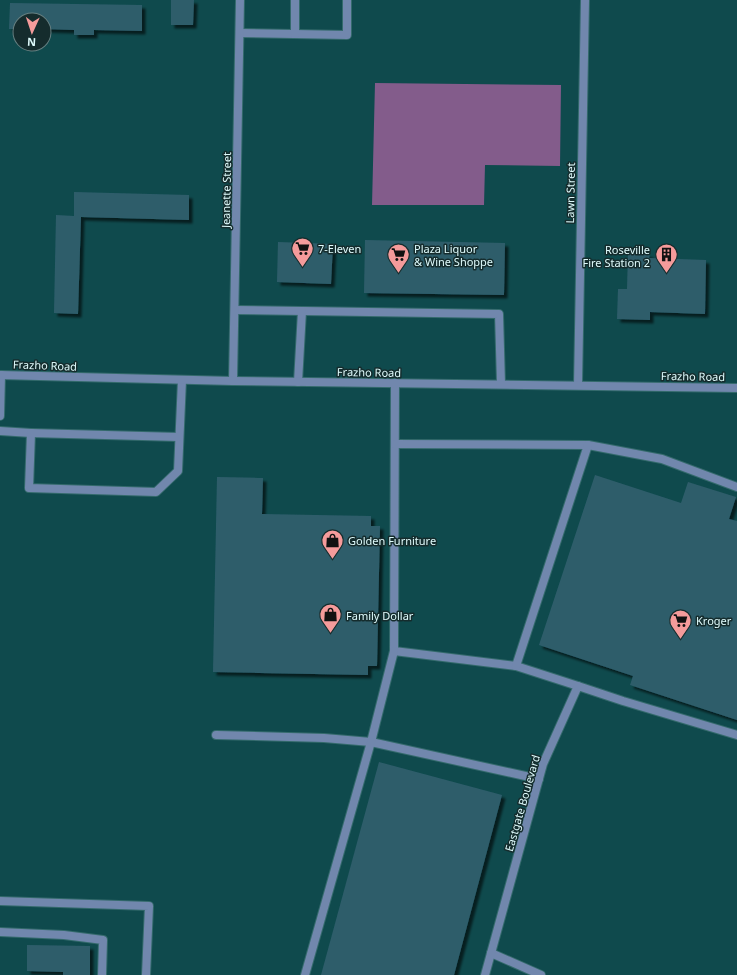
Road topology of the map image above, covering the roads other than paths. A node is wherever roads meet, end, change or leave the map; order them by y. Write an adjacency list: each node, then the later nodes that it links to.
1 (240, 0): 5 (street, Jeanette Street)
2 (295, 0): 6 (street)
3 (347, 0): 6 (street)
4 (585, 0): 15 (street, Lawn Street)
5 (240, 33): 6 (street); 7 (street, Jeanette Street)
6 (295, 34)
7 (235, 310): 8 (street); 11 (street, Jeanette Street)
8 (302, 311): 12 (street); 14 (street)
9 (0, 375): 10 (street, Frazho Road); 17 (street)
10 (182, 380): 11 (street, Frazho Road); 20 (street)
11 (233, 381): 12 (street, Frazho Road)
12 (298, 382): 13 (street, Frazho Road)
13 (395, 383): 14 (street, Frazho Road); 21 (street)
14 (501, 384): 15 (street, Frazho Road)
15 (578, 385): 16 (street, Frazho Road)
16 (737, 388)
17 (0, 416)
18 (0, 431): 19 (street)
19 (31, 433): 20 (street); 20 (street)
20 (179, 437)
21 (395, 444): 22 (street); 24 (street)
22 (588, 445): 23 (street); 25 (street)
23 (737, 487)
24 (394, 651): 25 (street); 29 (street)
25 (516, 666): 26 (street)
26 (578, 686): 28 (street); 30 (street, Eastgate Boulevard)
27 (216, 735): 29 (street)
28 (737, 735)
29 (371, 742): 30 (street); 36 (street)
30 (539, 779): 33 (street, Eastgate Boulevard)
31 (0, 901): 35 (street)
32 (0, 932): 34 (street)
33 (491, 953): 37 (street, Eastgate Boulevard); 38 (street)
34 (102, 975)
35 (146, 975)
36 (305, 975)
37 (485, 975)
38 (541, 975)

